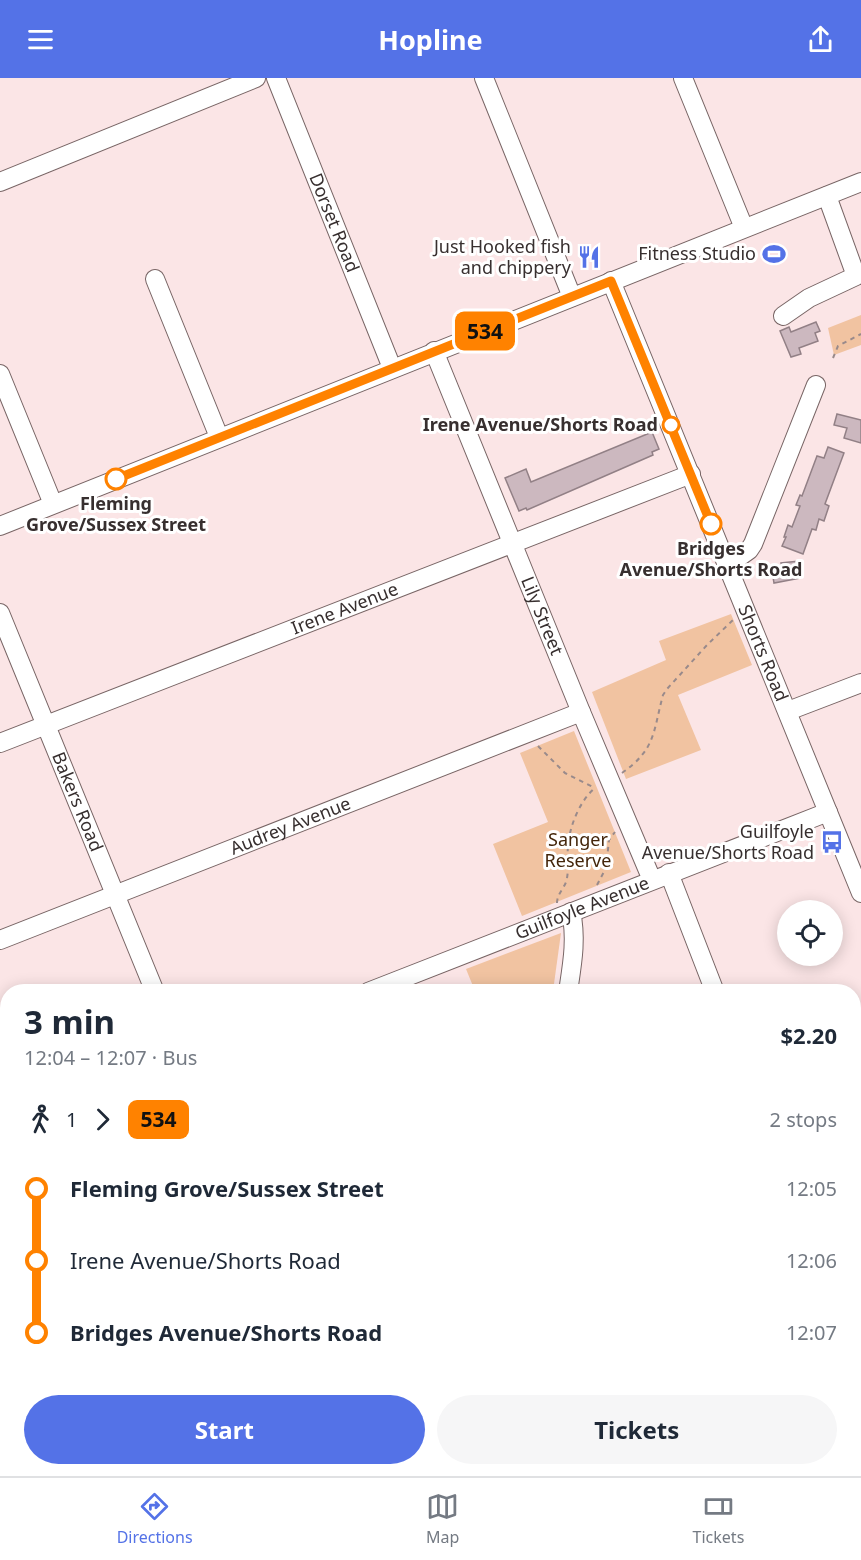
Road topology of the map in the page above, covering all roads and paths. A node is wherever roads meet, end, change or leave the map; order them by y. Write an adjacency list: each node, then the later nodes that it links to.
1 (256, 78): 5 (street)
2 (276, 78): 16 (street, Dorset Road)
3 (484, 78): 11 (street)
4 (683, 78): 8 (street)
5 (0, 182)
6 (861, 182): 7 (street)
7 (827, 196): 8 (street); 12 (street)
8 (744, 228): 10 (street)
9 (155, 279): 19 (street)
10 (611, 281): 11 (street); 20 (street, Shorts Road)
11 (572, 297): 14 (street)
12 (783, 316)
13 (861, 334): 15 (path)
14 (434, 351): 16 (street); 23 (street, Lily Street)
15 (833, 357)
16 (392, 368): 19 (street)
17 (0, 374): 21 (street)
18 (816, 385): 24 (street)
19 (219, 437): 21 (street)
20 (691, 474): 23 (street, Irene Avenue); 24 (street, Shorts Road)
21 (53, 504): 22 (street)
22 (0, 526)
23 (513, 543): 28 (street, Lily Street); 29 (street, Irene Avenue)
24 (728, 565): 27 (street, Shorts Road)
25 (0, 613): 29 (street, Bakers Road)
26 (861, 683): 27 (street)
27 (788, 711): 33 (street, Shorts Road)
28 (581, 712): 30 (street, Audrey Avenue); 35 (street, Lily Street)
29 (46, 725): 31 (street, Irene Avenue); 38 (street, Bakers Road)
30 (527, 733): 32 (path); 38 (street, Audrey Avenue)
31 (0, 743)
32 (595, 788)
33 (828, 812): 35 (street, Guilfoyle Avenue); 36 (street, Shorts Road)
34 (617, 830): 37 (path)
35 (661, 877): 39 (street, Guilfoyle Avenue); 44 (street, Lily Street)
36 (859, 884)
37 (594, 890)
38 (116, 894): 40 (street, Audrey Avenue); 41 (street, Bakers Road)
39 (571, 912): 42 (street, Guilfoyle Avenue); 43 (street)
40 (0, 940)
41 (152, 984)
42 (388, 984)
43 (569, 984)
44 (711, 984)

